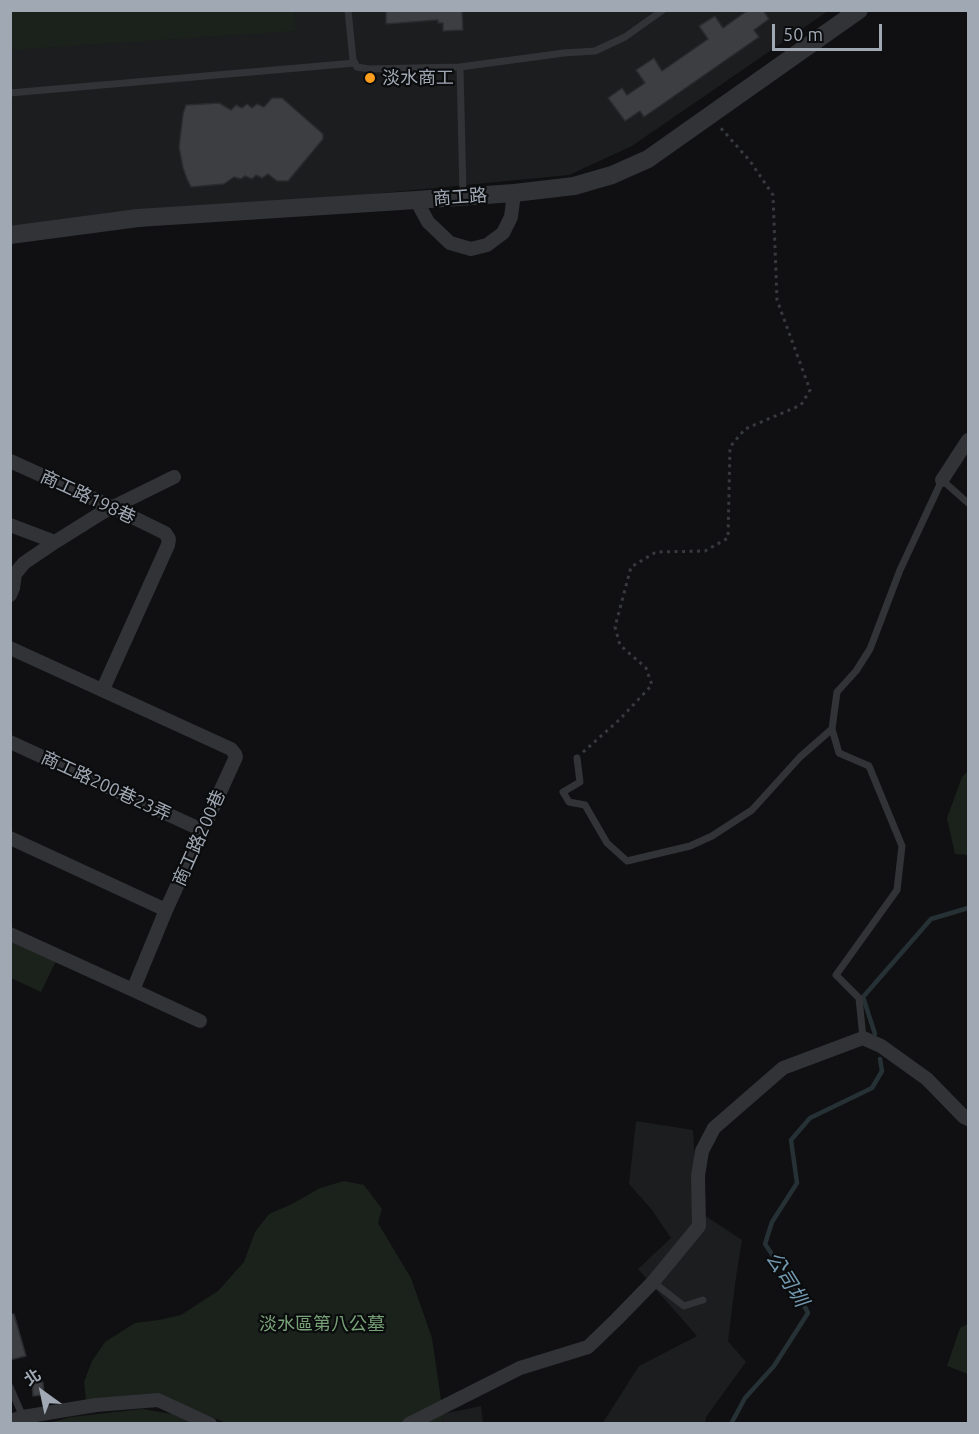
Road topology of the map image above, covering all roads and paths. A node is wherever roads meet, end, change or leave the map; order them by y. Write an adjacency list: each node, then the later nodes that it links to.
1 (348, 10): 4 (lane)
2 (663, 10): 5 (lane)
3 (859, 10): 7 (street, 商工路)
4 (355, 63): 5 (lane); 6 (lane)
5 (460, 67): 9 (lane)
6 (10, 93)
7 (710, 116): 8 (street, 商工路); 26 (path)
8 (514, 193): 9 (street, 商工路); 10 (street)
9 (463, 197): 10 (street, 商工路)
10 (416, 200): 11 (street, 商工路)
11 (10, 235)
12 (969, 440): 15 (street)
13 (10, 461): 17 (street, 商工路198巷)
14 (174, 477): 17 (street)
15 (942, 480): 16 (lane); 24 (lane)
16 (969, 503)
17 (114, 508): 19 (street); 23 (street, 商工路198巷)
18 (10, 525): 19 (street)
19 (56, 542): 20 (street)
20 (13, 574): 21 (street)
21 (10, 595)
22 (10, 648): 23 (street, 商工路200巷)
23 (103, 689): 27 (street, 商工路200巷)
24 (832, 729): 26 (lane); 33 (lane)
25 (10, 742): 27 (street, 商工路200巷23弄)
26 (577, 758)
27 (202, 830): 29 (street, 商工路200巷)
28 (10, 838): 29 (street)
29 (166, 909): 31 (street, 商工路200巷)
30 (10, 934): 31 (street)
31 (134, 990): 32 (street)
32 (200, 1021)
33 (863, 1038): 34 (street); 35 (street)
34 (969, 1119)
35 (653, 1282): 36 (lane); 40 (street)
36 (703, 1300)
37 (10, 1387): 38 (lane)
38 (17, 1419): 39 (street)
39 (210, 1424)
40 (409, 1424)

